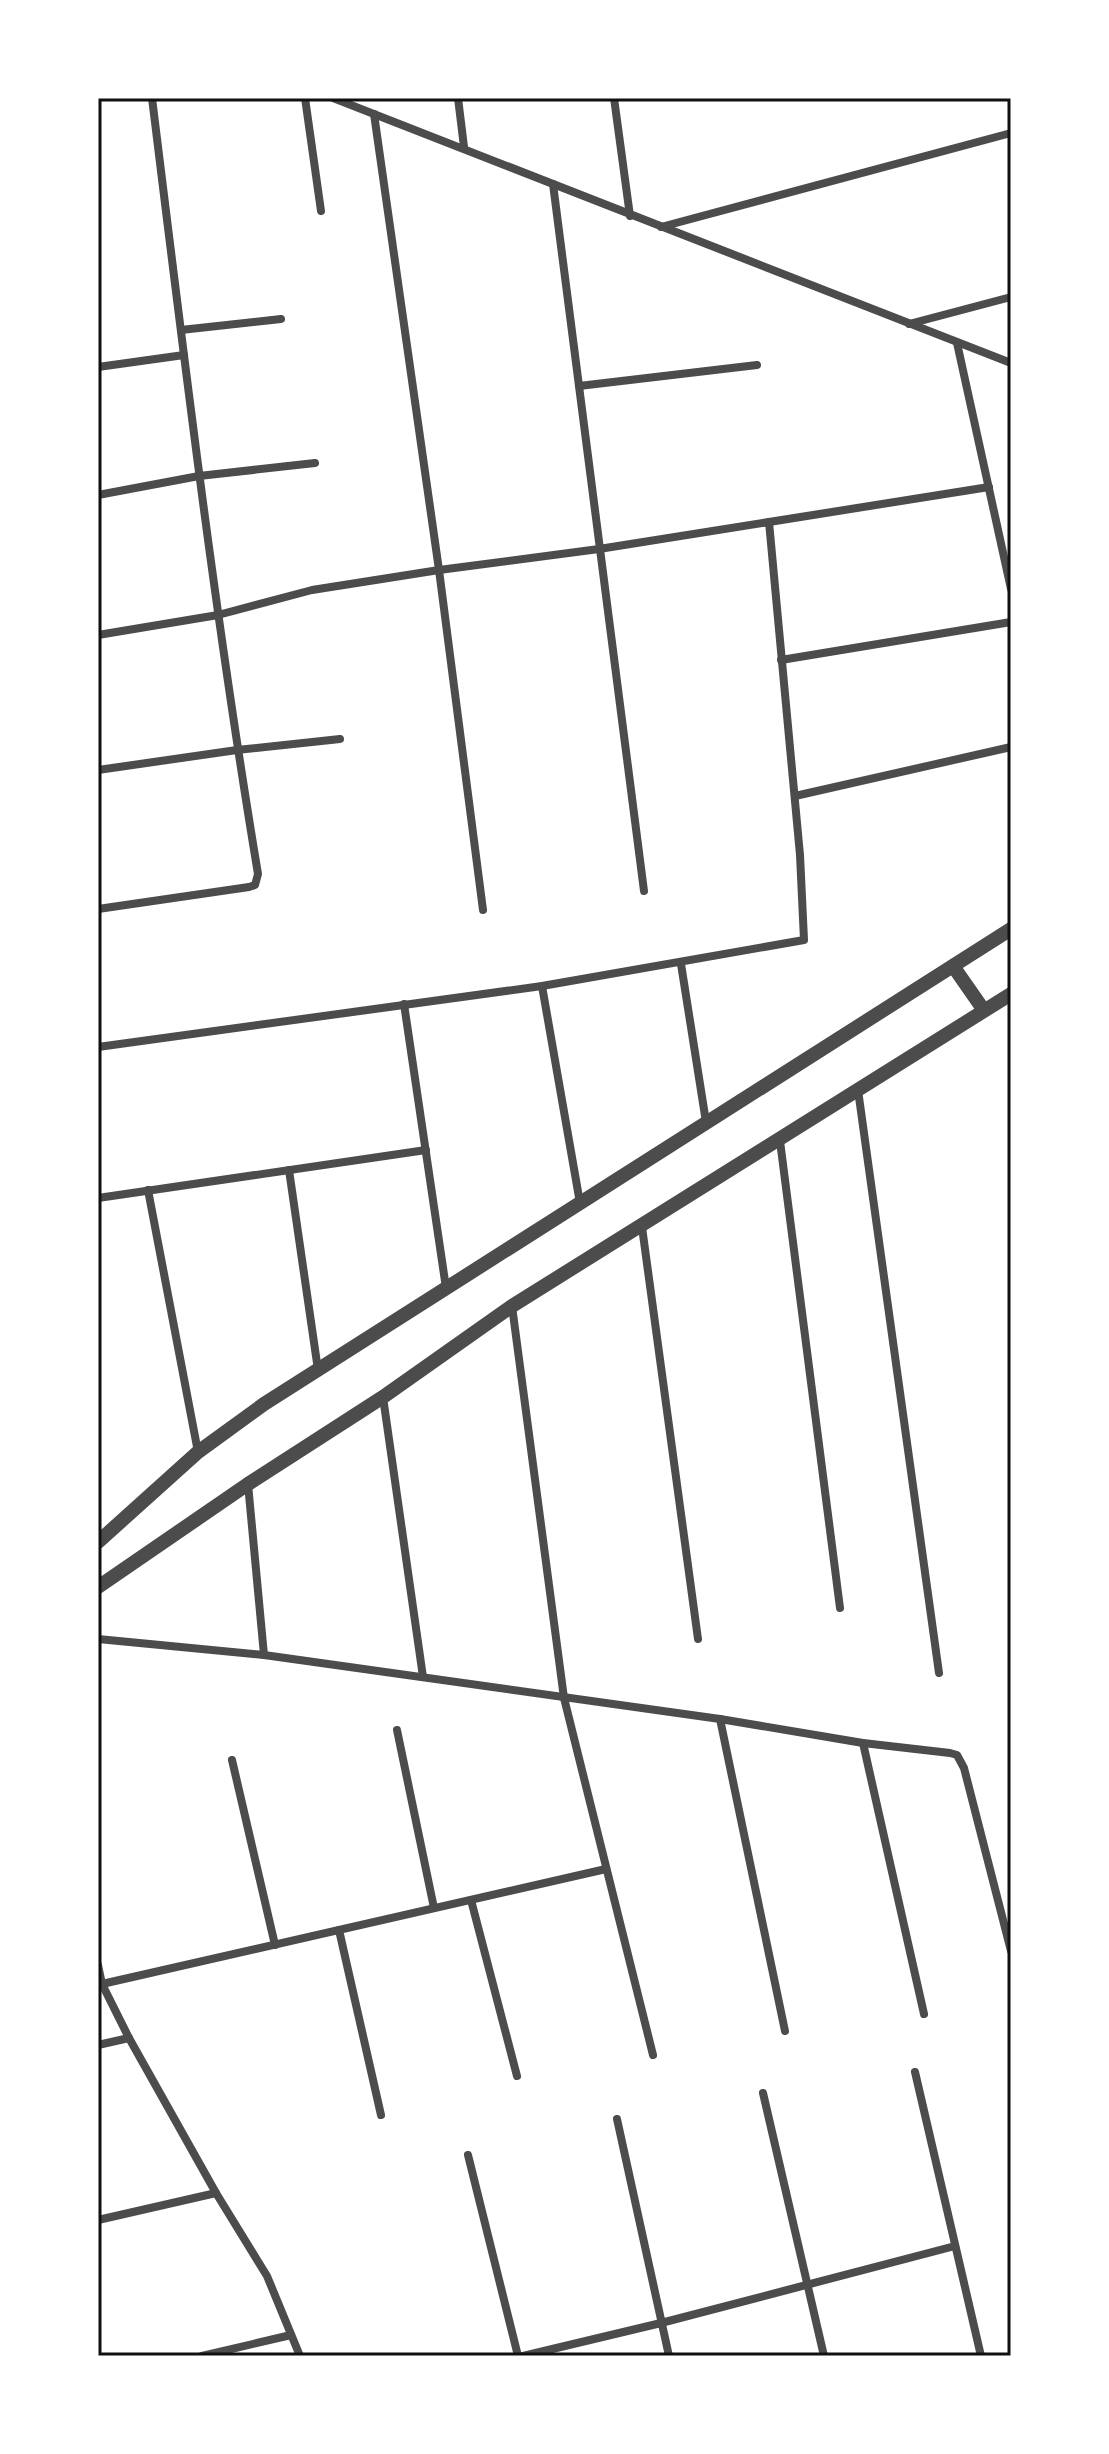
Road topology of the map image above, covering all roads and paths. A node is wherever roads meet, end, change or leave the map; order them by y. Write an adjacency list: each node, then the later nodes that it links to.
1 (152, 98): 16 (street)
2 (305, 98): 10 (street)
3 (333, 98): 6 (street)
4 (458, 98): 8 (street)
5 (614, 98): 11 (street)
6 (374, 114): 8 (street); 29 (street)
7 (1011, 133): 12 (street)
8 (464, 147): 9 (street)
9 (553, 184): 11 (street); 22 (street)
10 (321, 211)
11 (630, 216): 12 (street)
12 (661, 227): 15 (street)
13 (1011, 297): 15 (street)
14 (281, 319): 16 (street)
15 (909, 324): 17 (street)
16 (181, 330): 18 (street)
17 (957, 343): 19 (street); 25 (street)
18 (184, 355): 21 (street); 24 (street)
19 (1011, 363)
20 (757, 365): 22 (street)
21 (98, 367)
22 (579, 386): 28 (street)
23 (315, 463): 24 (street)
24 (199, 476): 26 (street); 31 (street)
25 (989, 487): 27 (street); 30 (street)
26 (98, 495)
27 (769, 522): 28 (street); 34 (street)
28 (599, 549): 29 (street); 40 (street)
29 (439, 570): 31 (street); 42 (street)
30 (1011, 589)
31 (218, 615): 33 (street); 37 (street)
32 (1011, 622): 34 (street)
33 (98, 635)
34 (781, 660): 39 (street)
35 (340, 739): 37 (street)
36 (1011, 747): 39 (street)
37 (237, 750): 38 (street); 41 (street)
38 (98, 770)
39 (795, 796): 44 (street)
40 (644, 891)
41 (98, 909)
42 (483, 910)
43 (1011, 929): 45 (street)
44 (681, 964): 46 (street); 52 (street)
45 (953, 966): 49 (street); 52 (street)
46 (542, 986): 48 (street); 58 (street)
47 (1011, 994): 49 (street)
48 (404, 1004): 50 (street); 54 (street)
49 (983, 1009): 51 (street)
50 (98, 1047)
51 (858, 1090): 53 (street); 72 (street)
52 (706, 1122): 58 (street)
53 (780, 1141): 59 (street); 68 (street)
54 (426, 1150): 55 (street); 60 (street)
55 (289, 1170): 56 (street); 62 (street)
56 (148, 1190): 57 (street); 64 (street)
57 (98, 1198)
58 (580, 1203): 60 (street)
59 (642, 1227): 61 (street); 70 (street)
60 (446, 1289): 62 (street)
61 (512, 1306): 63 (street); 74 (street)
62 (318, 1370): 64 (street)
63 (383, 1397): 65 (street); 73 (street)
64 (198, 1452): 66 (street)
65 (248, 1484): 67 (street); 71 (street)
66 (98, 1542)
67 (98, 1587)
68 (840, 1608)
69 (98, 1639): 71 (street)
70 (698, 1639)
71 (264, 1655): 73 (street)
72 (939, 1673)
73 (423, 1677): 74 (street)
74 (564, 1698): 75 (street); 79 (street)
75 (720, 1719): 77 (street); 88 (street)
76 (397, 1730): 81 (street)
77 (863, 1743): 84 (street); 87 (street)
78 (232, 1760): 83 (street)
79 (606, 1869): 80 (street); 91 (street)
80 (471, 1900): 81 (street); 93 (street)
81 (434, 1908): 82 (street)
82 (339, 1930): 83 (street); 95 (street)
83 (275, 1945): 86 (street)
84 (1011, 1951)
85 (98, 1965): 86 (street)
86 (102, 1984): 89 (street)
87 (924, 2014)
88 (785, 2031)
89 (129, 2038): 90 (street); 98 (street)
90 (98, 2045)
91 (653, 2055)
92 (915, 2072): 100 (street)
93 (517, 2076)
94 (763, 2093): 101 (street)
95 (381, 2115)
96 (617, 2119): 102 (street)
97 (468, 2155): 106 (street)
98 (216, 2193): 99 (street); 103 (street)
99 (98, 2220)
100 (955, 2246): 101 (street); 109 (street)
101 (807, 2285): 102 (street); 108 (street)
102 (661, 2323): 106 (street); 107 (street)
103 (291, 2335): 104 (street); 105 (street)
104 (202, 2356)
105 (300, 2356)
106 (520, 2356)
107 (669, 2356)
108 (824, 2356)
109 (981, 2356)

